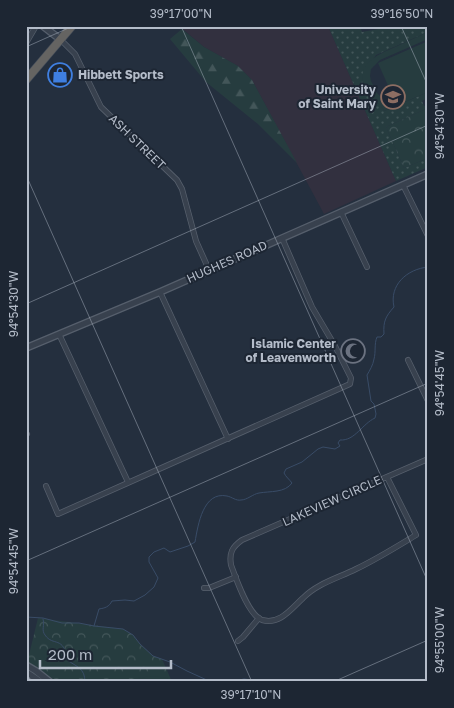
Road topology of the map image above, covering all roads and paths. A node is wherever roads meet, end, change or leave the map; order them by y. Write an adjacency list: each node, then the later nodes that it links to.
1 (36, 26): 5 (street)
2 (43, 26): 4 (street, ASH STREET)
3 (72, 26): 4 (highway)
4 (60, 40): 6 (highway); 13 (street, ASH STREET)
5 (26, 43)
6 (27, 77)
7 (428, 174): 8 (street, HUGHES ROAD)
8 (403, 185): 9 (street, HUGHES ROAD); 10 (street)
9 (341, 212): 11 (street, HUGHES ROAD); 12 (street)
10 (428, 236)
11 (282, 238): 13 (street, HUGHES ROAD); 19 (street)
12 (367, 267)
13 (209, 270): 14 (street, HUGHES ROAD)
14 (160, 292): 15 (street, HUGHES ROAD); 19 (street)
15 (59, 334): 16 (street, HUGHES ROAD); 22 (street)
16 (26, 348)
17 (408, 360): 18 (street)
18 (428, 402)
19 (228, 438): 22 (street)
20 (428, 459): 21 (street)
21 (387, 477): 24 (street, LAKEVIEW CIRCLE); 26 (street, LAKEVIEW CIRCLE)
22 (128, 482): 23 (street)
23 (46, 486)
24 (236, 577): 25 (street); 26 (street, LAKEVIEW CIRCLE)
25 (204, 588)
26 (258, 618): 27 (street)
27 (238, 640)
28 (26, 665): 31 (street)
29 (26, 672): 30 (street)
30 (41, 682)
31 (50, 682)

